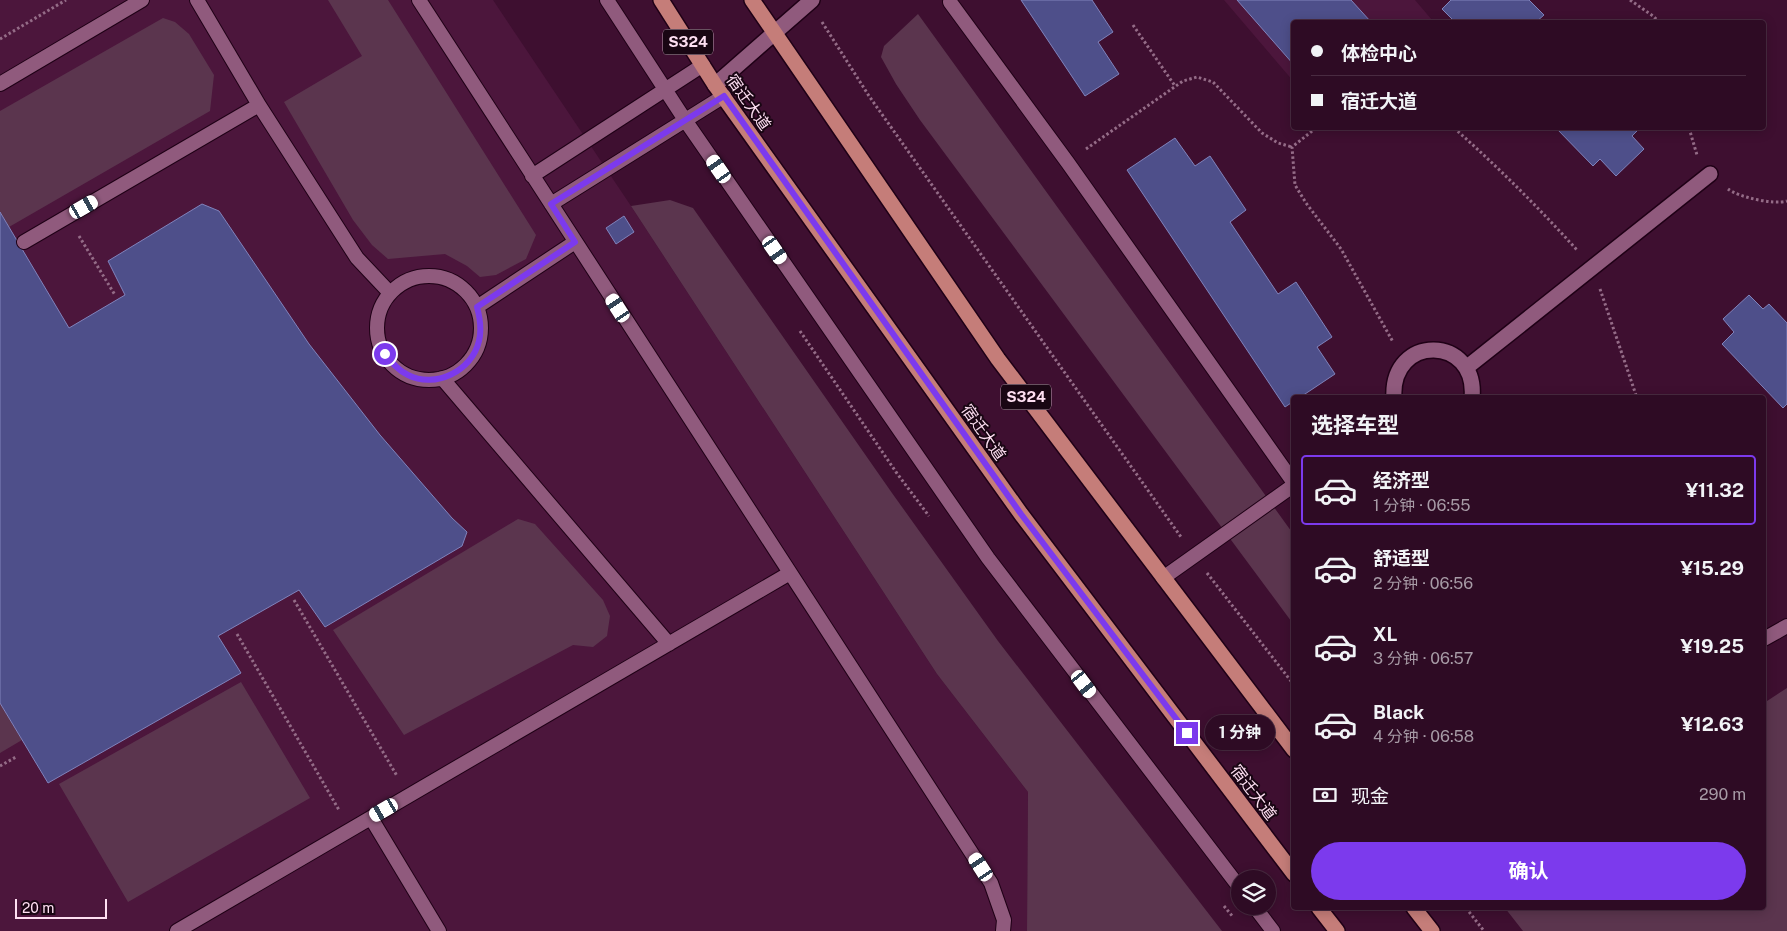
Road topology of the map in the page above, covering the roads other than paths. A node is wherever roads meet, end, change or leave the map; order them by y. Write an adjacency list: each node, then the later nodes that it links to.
1 (142, 0): 11 (lane)
2 (197, 0): 14 (lane)
3 (419, 0): 17 (lane)
4 (607, 0): 12 (lane)
5 (661, 0): 10 (main road, 宿迁大道 / S324)
6 (752, 0): 9 (main road, S324)
7 (811, 1): 9 (street)
8 (950, 2): 27 (lane)
9 (774, 34): 13 (street); 30 (main road, S324)
10 (703, 65): 12 (lane); 13 (main road, 宿迁大道 / S324)
11 (0, 84)
12 (665, 90): 15 (lane); 17 (lane)
13 (719, 91): 15 (lane); 36 (main road, 宿迁大道 / S324)
14 (259, 105): 19 (lane); 21 (lane)
15 (685, 120): 18 (lane); 37 (lane)
16 (1710, 174): 23 (street)
17 (532, 176): 18 (lane)
18 (551, 204): 20 (lane)
19 (24, 242)
20 (575, 242): 22 (lane); 29 (lane)
21 (390, 293): 22 (lane); 24 (lane)
22 (477, 307): 24 (lane)
23 (1466, 368): 25 (street); 26 (street)
24 (442, 378): 33 (lane)
25 (1394, 395)
26 (1472, 395)
27 (1291, 480)
28 (1291, 486): 30 (lane)
29 (790, 573): 33 (lane); 43 (lane)
30 (1163, 578): 34 (main road, S324)
31 (1787, 626): 32 (lane)
32 (1766, 638)
33 (669, 644): 35 (lane)
34 (1291, 746)
35 (371, 818): 41 (lane); 42 (lane)
36 (1291, 870)
37 (1231, 876)
38 (1321, 910): 45 (main road)
39 (1416, 910): 46 (main road)
40 (1261, 915): 44 (lane)
41 (177, 931)
42 (440, 931)
43 (1003, 931)
44 (1273, 931)
45 (1337, 931)
46 (1432, 931)

